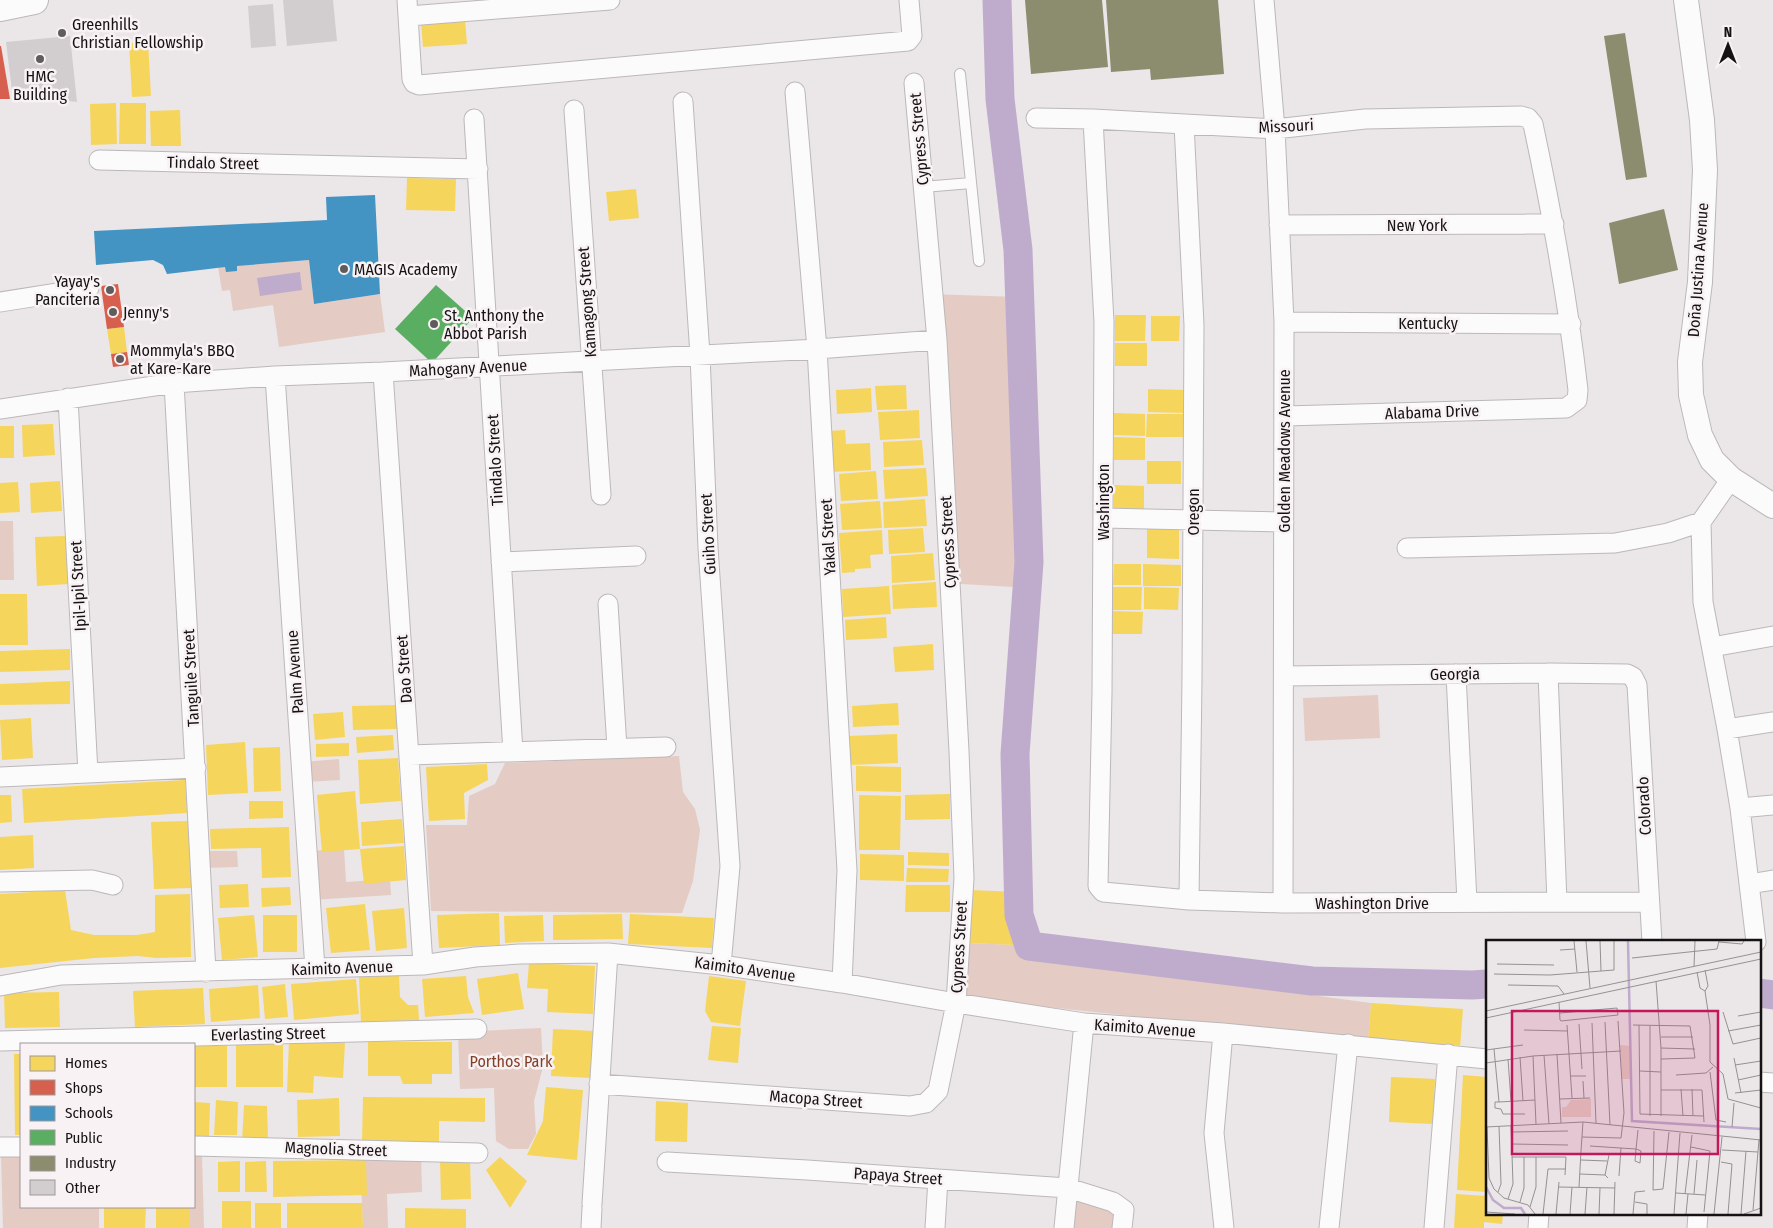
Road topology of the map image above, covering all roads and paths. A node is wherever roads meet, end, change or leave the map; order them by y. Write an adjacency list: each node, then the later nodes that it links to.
1 (34, 0): 6 (main road)
2 (610, 0): 7 (street)
3 (909, 0): 7 (street)
4 (1264, 0): 17 (street, Golden Meadows Avenue)
5 (1686, 0): 40 (street, Doña Justina Avenue)
6 (0, 7)
7 (408, 8)
8 (960, 74): 20 (lane)
9 (914, 83): 21 (street, Cypress Street)
10 (795, 92): 30 (street, Yakal Street)
11 (683, 102): 31 (street, Guiho Street)
12 (574, 110): 32 (street, Kamagong Street)
13 (1036, 118): 14 (street, Missouri)
14 (1093, 118): 16 (street, Missouri); 43 (street, Washington)
15 (474, 119): 19 (street, Tindalo Street)
16 (1184, 124): 17 (street, Missouri); 44 (street, Oregon)
17 (1275, 129): 22 (street, Missouri); 23 (street, Golden Meadows Avenue)
18 (99, 160): 19 (street, Tindalo Street)
19 (478, 169): 33 (street, Tindalo Street)
20 (971, 183): 21 (lane); 24 (lane)
21 (923, 187): 29 (street, Cypress Street)
22 (1554, 224): 23 (street, New York); 28 (street)
23 (1279, 225): 27 (street, Golden Meadows Avenue)
24 (979, 261)
25 (89, 288): 26 (street)
26 (0, 302)
27 (1284, 322): 28 (street, Kentucky); 39 (street, Golden Meadows Avenue)
28 (1571, 324): 39 (street, Alabama Drive)
29 (937, 340): 30 (street, Mahogany Avenue); 89 (street, Cypress Street)
30 (817, 349): 31 (street, Mahogany Avenue); 87 (street, Yakal Street)
31 (700, 355): 32 (street, Mahogany Avenue); 84 (street, Guiho Street)
32 (591, 361): 33 (street, Mahogany Avenue); 41 (street, Kamagong Street)
33 (490, 367): 34 (street, Mahogany Avenue); 49 (street, Tindalo Street)
34 (383, 372): 35 (street, Mahogany Avenue); 62 (street, Dao Street)
35 (275, 376): 36 (street, Mahogany Avenue); 85 (street, Palm Avenue)
36 (174, 383): 37 (street, Mahogany Avenue); 63 (street, Tanguile Street)
37 (68, 398): 38 (street, Mahogany Avenue); 64 (street, Ipil-Ipil Street)
38 (0, 409)
39 (1285, 416): 45 (street, Golden Meadows Avenue)
40 (1730, 479): 42 (street, Doña Justina Avenue); 46 (street)
41 (601, 495)
42 (1773, 506)
43 (1103, 518): 44 (street); 72 (street, Washington)
44 (1193, 520): 45 (street); 73 (street, Oregon)
45 (1284, 522): 56 (street, Golden Meadows Avenue)
46 (1701, 522): 47 (street); 52 (street)
47 (1407, 548)
48 (636, 556): 49 (street)
49 (501, 562): 61 (street, Tindalo Street)
50 (608, 604): 60 (street)
51 (1773, 636): 52 (street)
52 (1712, 647): 58 (street)
53 (1548, 673): 54 (street, Georgia); 55 (street, Georgia); 75 (street)
54 (1456, 674): 56 (street, Georgia); 74 (street)
55 (1627, 674): 76 (street, Colorado)
56 (1284, 676): 77 (street, Golden Meadows Avenue)
57 (1773, 722): 58 (street)
58 (1727, 729): 67 (street)
59 (666, 746): 60 (street)
60 (617, 748): 61 (street)
61 (513, 752): 62 (street)
62 (410, 755): 83 (street, Dao Street)
63 (196, 768): 64 (street); 86 (street, Tanguile Street)
64 (88, 773): 65 (street)
65 (0, 777)
66 (1773, 805): 67 (street)
67 (1740, 808): 70 (street)
68 (1773, 880): 70 (street)
69 (0, 882): 71 (street)
70 (1749, 884): 79 (street)
71 (113, 885)
72 (1098, 886): 73 (street, Washington Drive)
73 (1189, 900): 77 (street, Washington Drive)
74 (1467, 902): 75 (street, Washington Drive); 77 (street, Washington Drive)
75 (1557, 902): 76 (street, Washington Drive)
76 (1649, 902): 78 (street, Colorado)
77 (1283, 903)
78 (1652, 940)
79 (1756, 940)
80 (1760, 944): 81 (street)
81 (1773, 946)
82 (608, 953): 83 (street, Kaimito Avenue); 84 (street, Kaimito Avenue); 99 (street)
83 (423, 965): 85 (street, Kaimito Avenue)
84 (721, 965): 87 (street, Kaimito Avenue)
85 (315, 969): 86 (street, Kaimito Avenue)
86 (206, 972): 88 (street, Kaimito Avenue)
87 (842, 982): 89 (street, Kaimito Avenue)
88 (0, 986)
89 (956, 1003): 90 (street, Kaimito Avenue); 99 (street, Macopa Street)
90 (1084, 1023): 92 (street, Kaimito Avenue); 106 (street)
91 (477, 1029): 93 (street, Everlasting Street)
92 (1223, 1033): 94 (street, Kaimito Avenue); 111 (street)
93 (0, 1041)
94 (1348, 1044): 95 (street, Kaimito Avenue); 112 (street)
95 (1448, 1054): 96 (street, Kaimito Avenue); 113 (street)
96 (1486, 1059)
97 (1760, 1082): 98 (street)
98 (1773, 1083)
99 (599, 1084): 108 (street)
100 (195, 1146): 103 (street, Magnolia Street)
101 (20, 1147): 102 (street)
102 (0, 1148)
103 (478, 1153)
104 (667, 1162): 105 (street, Papaya Street)
105 (938, 1179): 106 (street, Papaya Street); 109 (street)
106 (1068, 1188): 107 (street, Papaya Street); 110 (street)
107 (1123, 1219)
108 (591, 1228)
109 (935, 1228)
110 (1064, 1228)
111 (1224, 1228)
112 (1329, 1228)
113 (1434, 1228)

